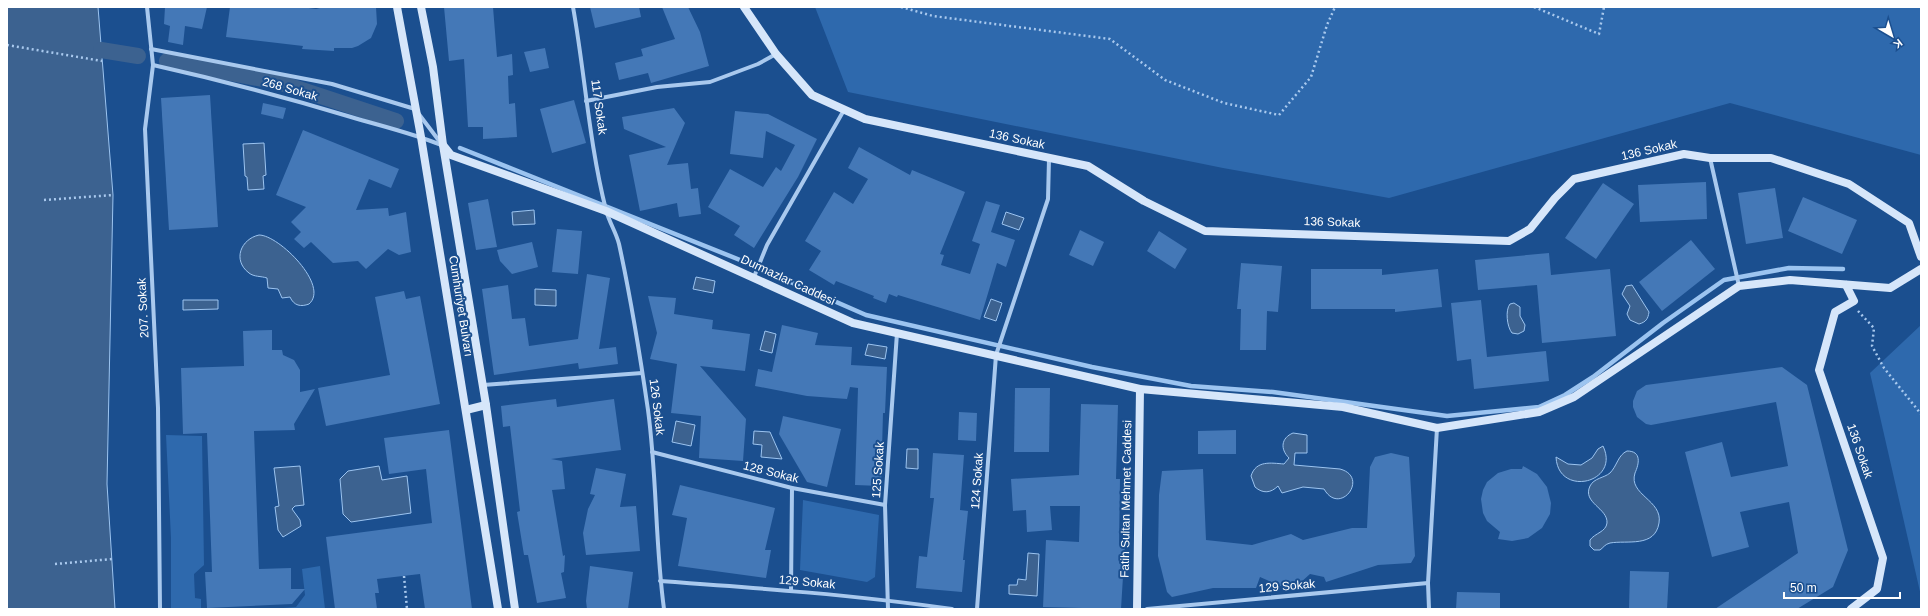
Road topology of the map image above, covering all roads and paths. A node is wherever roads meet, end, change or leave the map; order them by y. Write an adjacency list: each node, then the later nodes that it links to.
1 (147, 7): 11 (street, 207. Sokak)
2 (396, 7): 16 (street, Cumhuriyet Bulvarı)
3 (421, 7): 19 (street, Cumhuriyet Bulvarı)
4 (573, 7): 15 (street, 117 Sokak)
5 (744, 7): 12 (street, 136 Sokak)
6 (901, 7): 7 (path)
7 (1335, 7)
8 (1534, 7): 9 (path)
9 (1604, 7)
10 (7, 45): 13 (path)
11 (151, 48): 14 (street, 207. Sokak); 16 (street)
12 (776, 54): 15 (street); 17 (street, 136 Sokak)
13 (102, 61)
14 (153, 65): 18 (street, 268 Sokak); 50 (street, 207. Sokak)
15 (586, 100): 24 (street, 117 Sokak)
16 (415, 109): 18 (street, Cumhuriyet Bulvarı); 19 (street)
17 (845, 110): 21 (street, 136 Sokak); 27 (street)
18 (421, 137): 19 (street, 268 Sokak); 37 (street, Cumhuriyet Bulvarı)
19 (443, 145): 24 (street, Durmazlar Caddesi); 34 (street, Cumhuriyet Bulvarı)
20 (1710, 158): 21 (street, 136 Sokak); 25 (street, 136 Sokak); 29 (street)
21 (1049, 159): 32 (street, 124 Sokak)
22 (113, 195): 23 (path)
23 (44, 200)
24 (606, 211): 27 (street, Durmazlar Caddesi); 33 (street, 126 Sokak)
25 (1921, 256)
26 (1921, 269): 28 (street)
27 (754, 277): 31 (street, Durmazlar Caddesi)
28 (1846, 285): 29 (street); 30 (street)
29 (1739, 286): 39 (street)
30 (1852, 302): 38 (path); 61 (street, 136 Sokak)
31 (897, 333): 32 (street, Durmazlar Caddesi); 42 (street, 125 Sokak)
32 (996, 355): 35 (street, Durmazlar Caddesi); 57 (street, 124 Sokak)
33 (642, 373): 34 (street); 40 (street, 126 Sokak)
34 (482, 385): 36 (street, Cumhuriyet Bulvarı)
35 (1140, 390): 39 (street, Durmazlar Caddesi); 58 (street, Fatih Sultan Mehmet Caddesi)
36 (486, 405): 37 (street); 53 (street, Cumhuriyet Bulvarı)
37 (466, 410): 52 (street, Cumhuriyet Bulvarı)
38 (1921, 414)
39 (1437, 428): 47 (street)
40 (652, 452): 41 (street, 128 Sokak); 46 (street, 126 Sokak)
41 (792, 488): 42 (street, 128 Sokak); 48 (street)
42 (885, 505): 49 (street, 125 Sokak)
43 (112, 559): 44 (path)
44 (55, 564)
45 (404, 576): 51 (path)
46 (660, 581): 48 (street, 129 Sokak); 54 (street, 126 Sokak)
47 (1428, 583): 59 (street, 129 Sokak); 60 (street)
48 (791, 590): 49 (street, 129 Sokak)
49 (889, 600): 55 (street, 125 Sokak); 56 (street, 129 Sokak)
50 (160, 609)
51 (407, 609)
52 (498, 609)
53 (514, 609)
54 (664, 609)
55 (888, 609)
56 (952, 609)
57 (977, 609)
58 (1137, 609)
59 (1147, 609)
60 (1429, 609)
61 (1851, 609)

